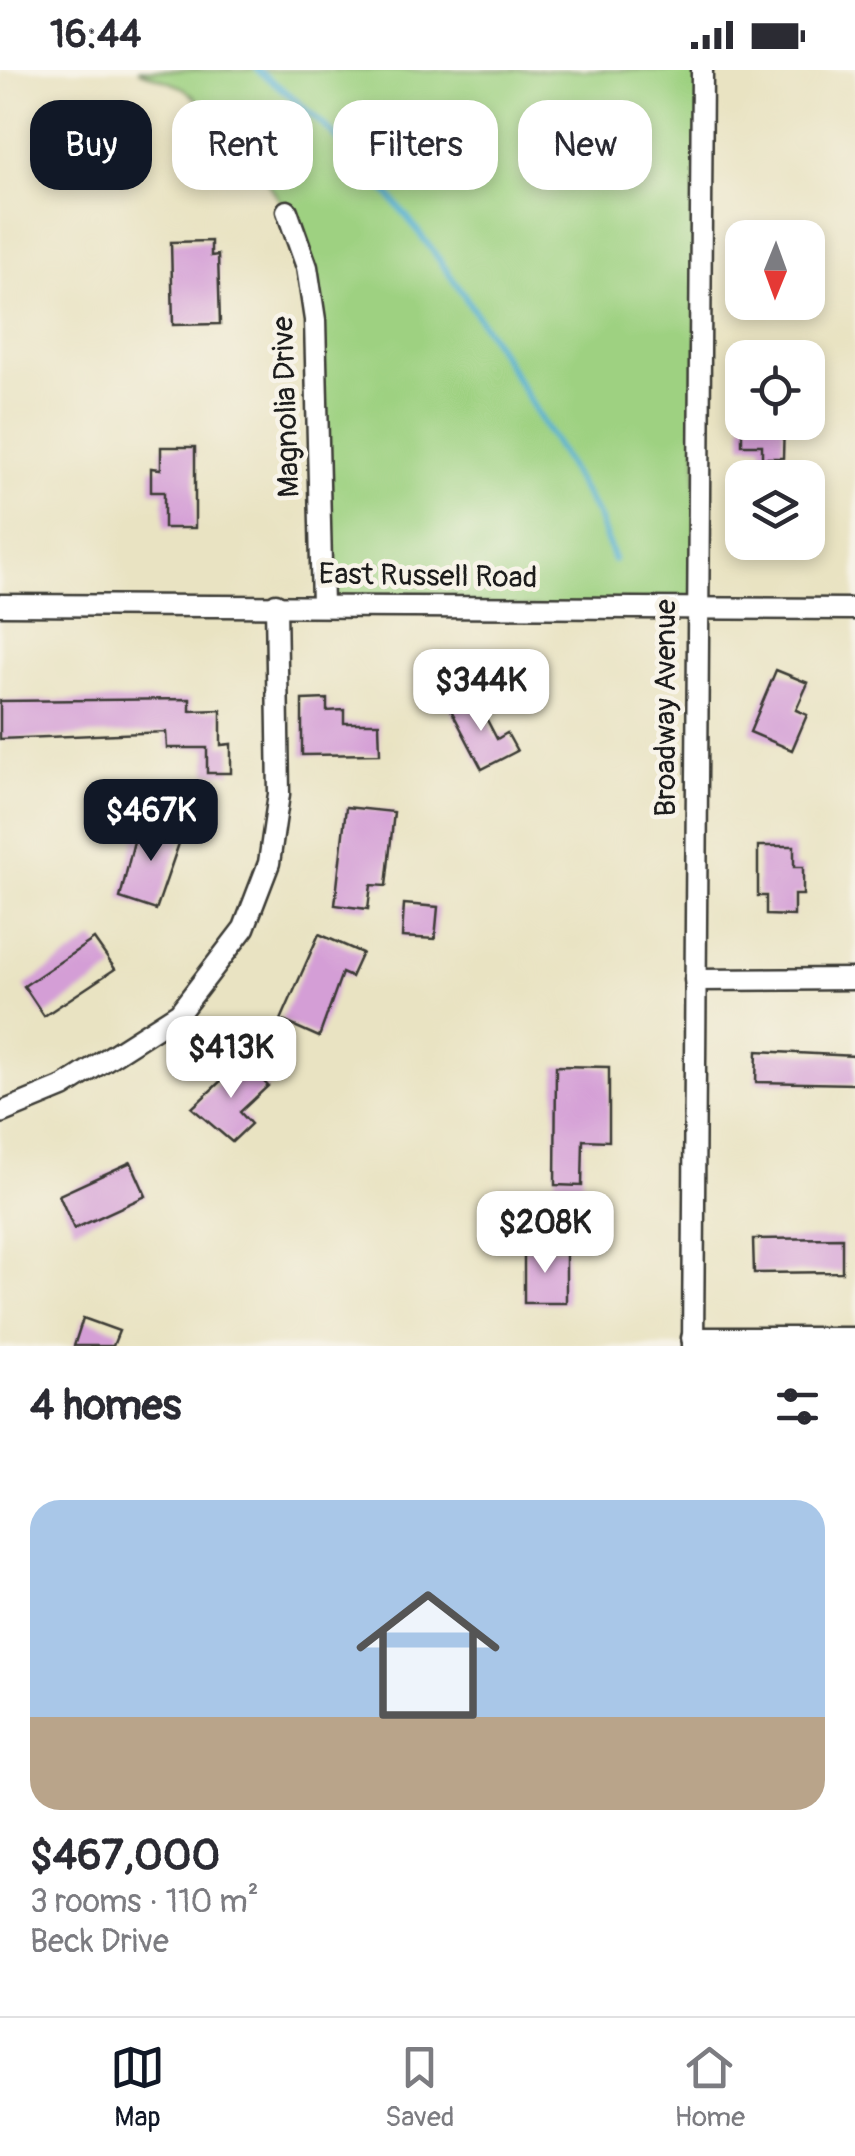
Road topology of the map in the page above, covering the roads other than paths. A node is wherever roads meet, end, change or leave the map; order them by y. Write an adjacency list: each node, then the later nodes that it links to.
1 (702, 70): 6 (street, Broadway Avenue)
2 (288, 211): 4 (street, Magnolia Drive)
3 (276, 604): 4 (street, East Russell Road); 5 (street, East Russell Road); 10 (street)
4 (322, 605): 6 (street, East Russell Road)
5 (0, 606)
6 (696, 609): 7 (street, East Russell Road); 8 (street, Broadway Avenue)
7 (855, 609)
8 (695, 980): 9 (street); 12 (street, Broadway Avenue)
9 (855, 980)
10 (0, 1113)
11 (855, 1338): 12 (street)
12 (692, 1342)

